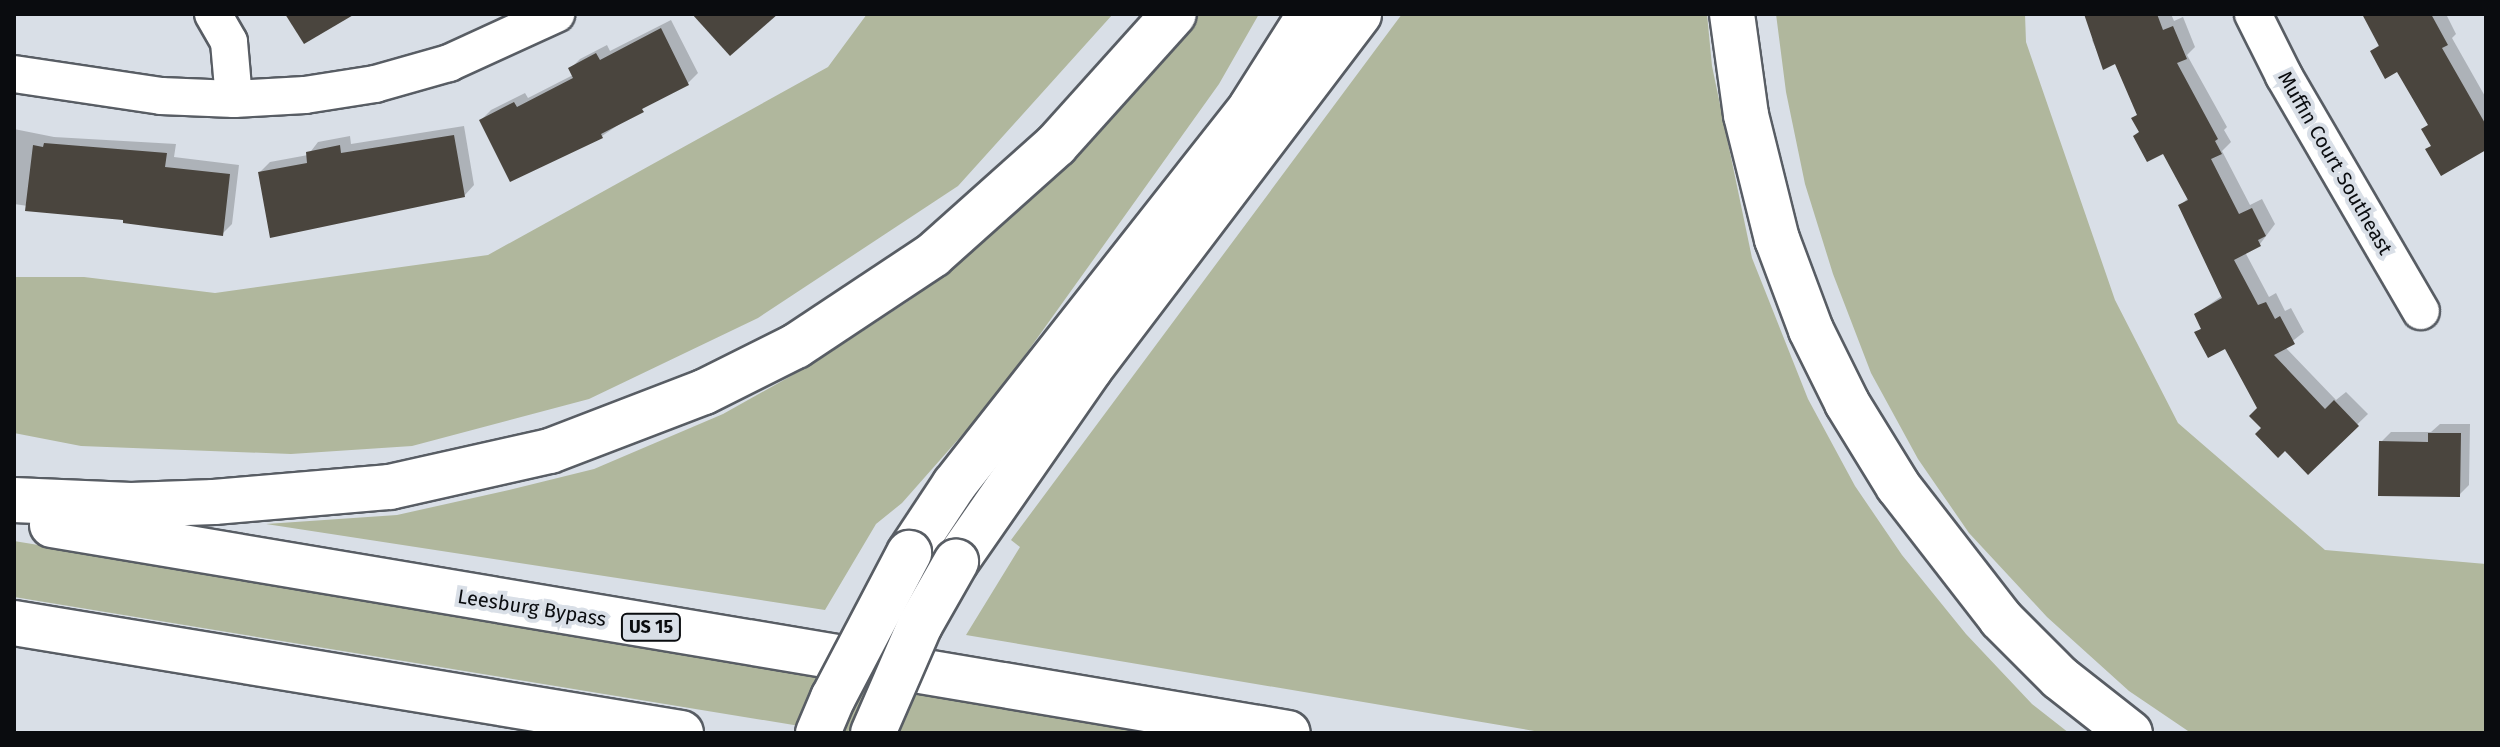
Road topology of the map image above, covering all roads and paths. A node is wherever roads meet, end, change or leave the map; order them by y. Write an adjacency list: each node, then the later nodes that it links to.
1 (213, 14): 9 (street)
2 (556, 14): 9 (street)
3 (1174, 14): 11 (highway)
4 (1310, 14): 15 (highway, bridge)
5 (1359, 14): 16 (highway, bridge)
6 (1732, 14): 18 (highway)
7 (2253, 14): 10 (street, Muffin Court Southeast)
8 (14, 74): 9 (street)
9 (234, 99)
10 (2421, 311)
11 (14, 500)
12 (14, 519): 17 (highway, Leesburg Bypass / US 15)
13 (14, 623): 14 (highway)
14 (681, 733)
15 (818, 733)
16 (873, 733)
17 (1288, 733)
18 (2130, 733)

